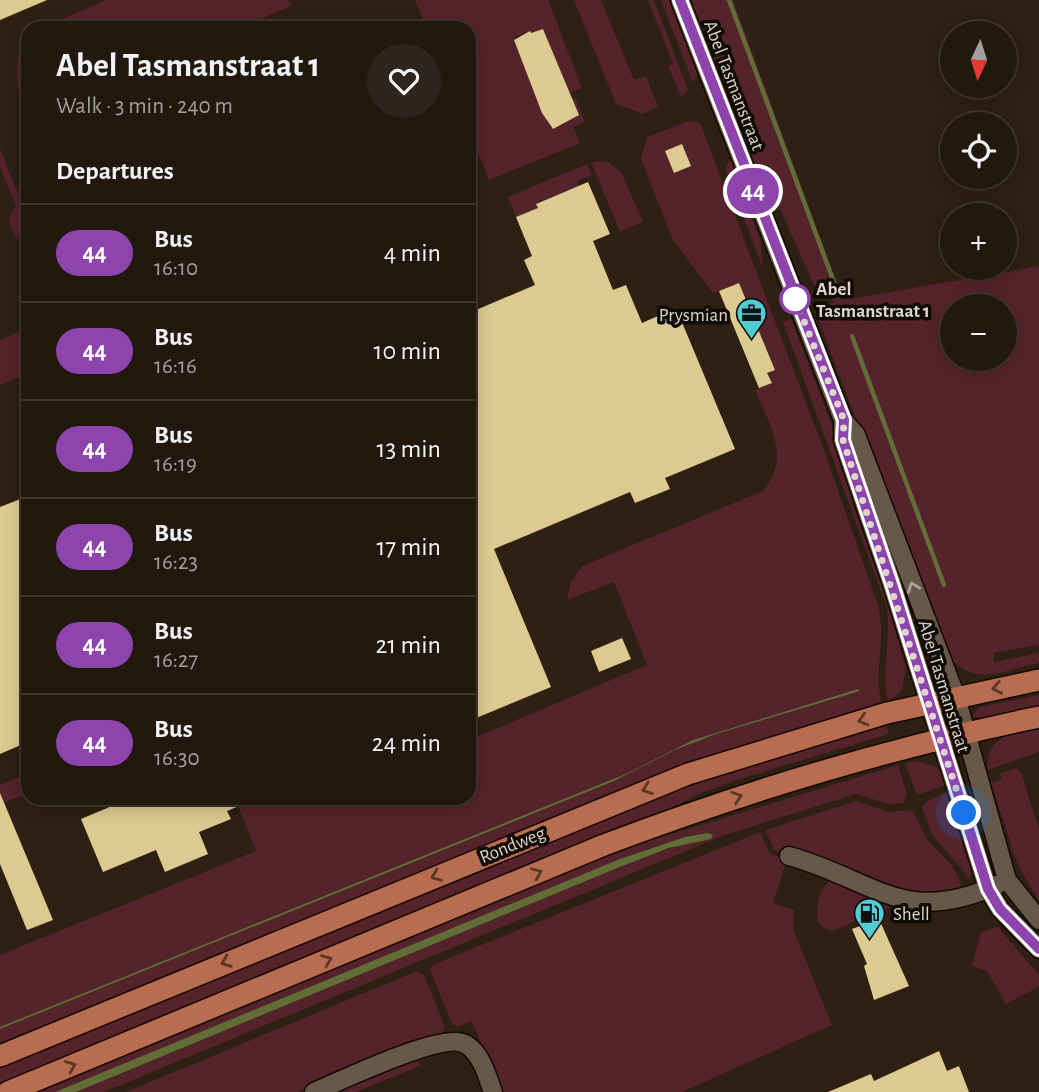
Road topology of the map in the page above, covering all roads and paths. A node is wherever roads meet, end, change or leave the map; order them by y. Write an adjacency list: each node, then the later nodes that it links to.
1 (680, 0): 2 (street, Abel Tasmanstraat)
2 (844, 420): 4 (street, Abel Tasmanstraat, one-way to 2); 5 (street, Abel Tasmanstraat)
3 (1039, 680): 4 (main road, Rondweg, one-way to 4)
4 (956, 697): 5 (main road, Rondweg); 7 (street, Abel Tasmanstraat)
5 (930, 703): 8 (street, Abel Tasmanstraat); 14 (main road, Rondweg, one-way to 14)
6 (1039, 717): 7 (main road, Rondweg)
7 (965, 732): 8 (main road, Rondweg); 10 (street, Abel Tasmanstraat)
8 (940, 738): 11 (street, Abel Tasmanstraat); 15 (main road, Rondweg, one-way to 8)
9 (789, 856): 11 (street)
10 (1007, 880): 11 (street); 12 (street, Abel Tasmanstraat)
11 (988, 889): 13 (street, Abel Tasmanstraat)
12 (1039, 920)
13 (1039, 949)
14 (0, 1056)
15 (8, 1092)
16 (314, 1092): 17 (street)
17 (493, 1092)

